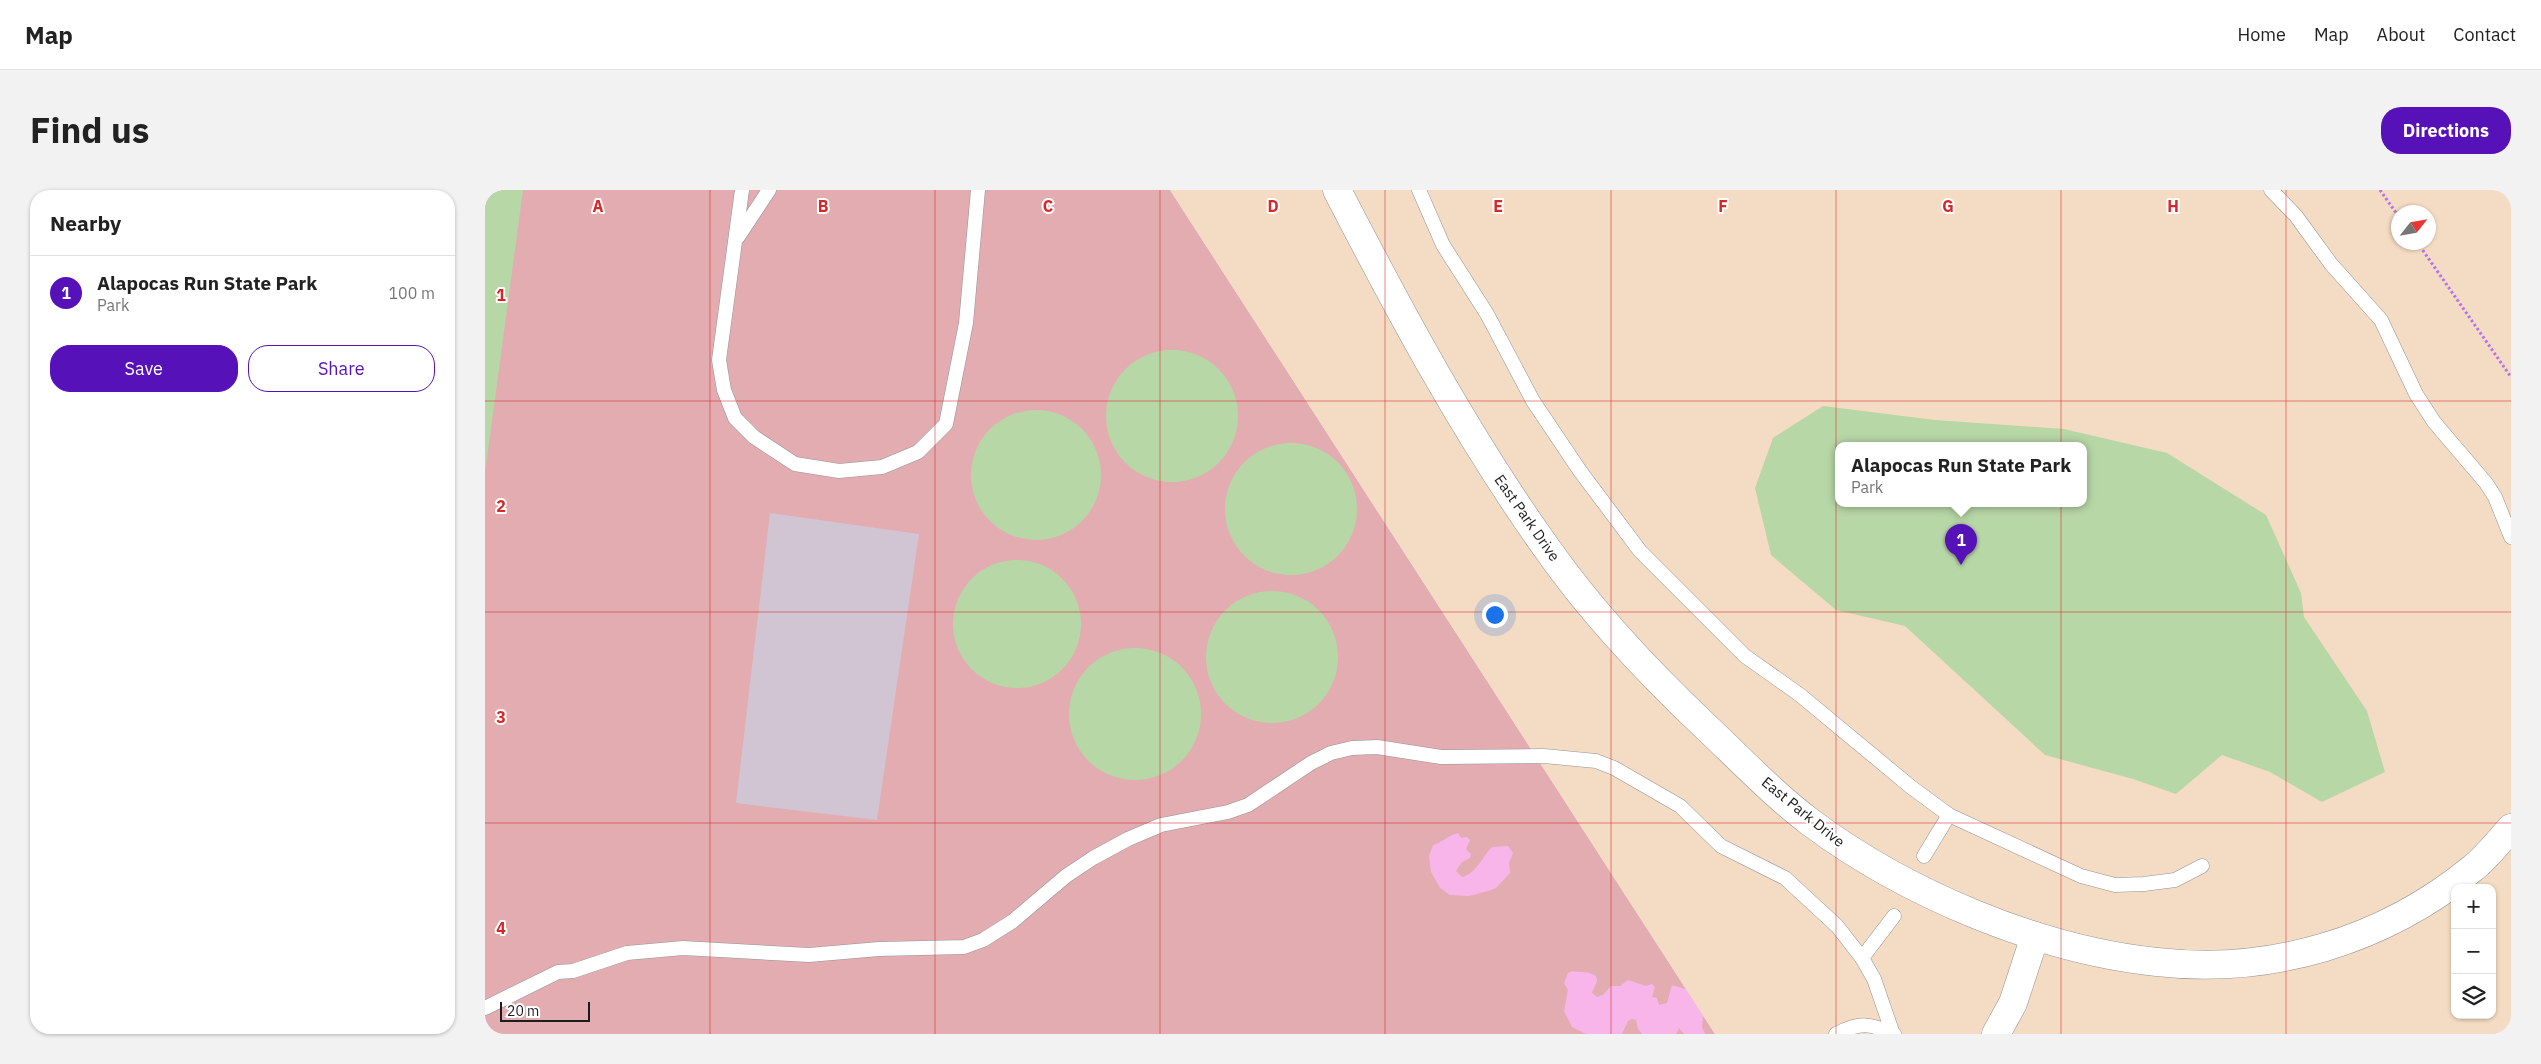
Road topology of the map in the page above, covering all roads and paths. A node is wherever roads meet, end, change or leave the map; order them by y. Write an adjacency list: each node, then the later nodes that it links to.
1 (742, 190): 9 (lane)
2 (769, 190): 9 (lane)
3 (978, 190): 9 (lane)
4 (1337, 190): 18 (street, East Park Drive)
5 (1419, 190): 13 (lane)
6 (2271, 190): 12 (lane)
7 (2380, 190): 8 (path)
8 (2391, 206)
9 (735, 242)
10 (2423, 250): 11 (path)
11 (2511, 377)
12 (2511, 537)
13 (1949, 814): 15 (lane); 16 (lane)
14 (2511, 828): 18 (street, East Park Drive)
15 (1924, 856)
16 (2202, 866)
17 (1894, 916): 19 (lane)
18 (2035, 936): 23 (street)
19 (1862, 958): 20 (lane); 22 (lane)
20 (485, 1008)
21 (1836, 1034): 22 (lane)
22 (1894, 1034)
23 (1996, 1034)

